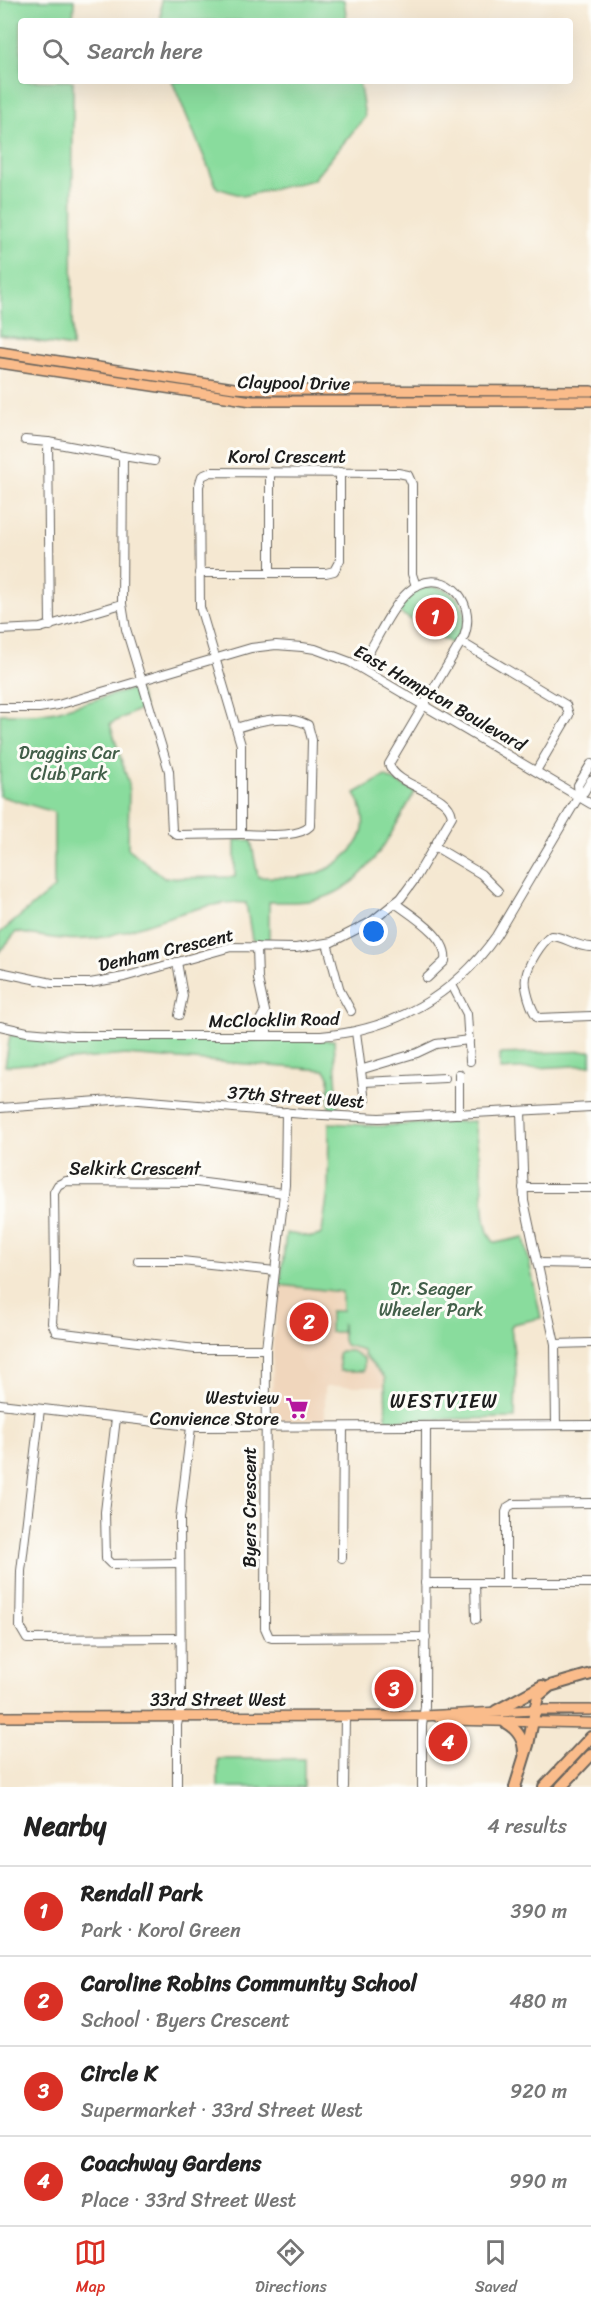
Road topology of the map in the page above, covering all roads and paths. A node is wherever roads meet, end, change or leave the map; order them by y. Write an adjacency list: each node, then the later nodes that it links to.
1 (0, 352): 3 (main road, Claypool Drive)
2 (0, 363): 4 (main road, Claypool Drive)
3 (591, 391)
4 (591, 401)
5 (25, 440): 6 (street)
6 (48, 442): 7 (street); 15 (street)
7 (123, 456): 8 (street); 14 (street)
8 (154, 461)
9 (270, 472): 10 (street, Korol Crescent); 11 (street); 12 (street, Korol Crescent)
10 (340, 472): 11 (street); 13 (street, Korol Crescent)
11 (270, 572): 12 (street)
12 (199, 573): 18 (street, Korol Crescent)
13 (416, 586): 17 (street); 19 (street)
14 (122, 604): 15 (street); 20 (street)
15 (50, 626): 16 (street)
16 (0, 630)
17 (461, 642): 21 (street); 25 (street)
18 (214, 657): 19 (street, East Hampton Boulevard); 20 (street, East Hampton Boulevard); 23 (street, Korol Crescent)
19 (360, 667): 21 (street, East Hampton Boulevard)
20 (142, 680): 22 (street, East Hampton Boulevard); 29 (street)
21 (423, 706): 25 (street, East Hampton Boulevard); 30 (street, Denham Crescent)
22 (0, 708)
23 (236, 728): 29 (street, Korol Crescent); 29 (street)
24 (591, 764): 27 (street, McClocklin Road)
25 (536, 771): 27 (street, East Hampton Boulevard)
26 (591, 780): 27 (street, McClocklin Road)
27 (579, 796): 28 (street, East Hampton Boulevard); 39 (street, McClocklin Road)
28 (591, 804)
29 (241, 834)
30 (435, 846): 31 (street); 32 (street, Denham Crescent)
31 (498, 891)
32 (395, 903): 33 (street, Denham Crescent); 38 (street)
33 (327, 943): 34 (street, Denham Crescent); 40 (street)
34 (257, 947): 36 (street, Denham Crescent); 45 (street)
35 (591, 947): 42 (street)
36 (177, 962): 37 (street, Denham Crescent); 41 (street)
37 (0, 972)
38 (427, 978)
39 (452, 985): 44 (street, McClocklin Road); 46 (street)
40 (351, 1011)
41 (179, 1015)
42 (591, 1017)
43 (0, 1026): 45 (street, McClocklin Road)
44 (356, 1032): 45 (street, McClocklin Road); 48 (street)
45 (264, 1036)
46 (469, 1040): 47 (street); 48 (street)
47 (470, 1061)
48 (363, 1069): 51 (street)
49 (459, 1074): 57 (street)
50 (445, 1078): 51 (street)
51 (364, 1082): 52 (street)
52 (365, 1102)
53 (591, 1107): 55 (street, 37th Street West)
54 (0, 1108): 56 (street, 37th Street West)
55 (521, 1111): 57 (street, 37th Street West); 58 (street)
56 (286, 1112): 57 (street, 37th Street West); 60 (street, Byers Crescent)
57 (459, 1114)
58 (523, 1188): 59 (street); 62 (street)
59 (591, 1188)
60 (284, 1193): 64 (street, Byers Crescent); 67 (street, Selkirk Crescent)
61 (138, 1261): 64 (street)
62 (538, 1263): 63 (street); 66 (street)
63 (591, 1264)
64 (275, 1270): 67 (street, Byers Crescent)
65 (591, 1343): 66 (street)
66 (555, 1344): 71 (street)
67 (266, 1349): 74 (street, Byers Crescent)
68 (0, 1404): 69 (street)
69 (40, 1409): 70 (street); 86 (street)
70 (116, 1418): 73 (street); 79 (street)
71 (556, 1425): 72 (street); 76 (street)
72 (591, 1425)
73 (191, 1427): 74 (street); 79 (street)
74 (265, 1427): 75 (street); 85 (street, Byers Crescent)
75 (343, 1427): 76 (street); 78 (street)
76 (426, 1427): 80 (street)
77 (591, 1503): 82 (street)
78 (342, 1558)
79 (180, 1563): 86 (street)
80 (425, 1583): 81 (street); 85 (street)
81 (475, 1583): 82 (street); 84 (street)
82 (506, 1583): 83 (street)
83 (591, 1583)
84 (476, 1619)
85 (426, 1637): 92 (street)
86 (180, 1638): 95 (street)
87 (591, 1673): 88 (highway); 90 (highway)
88 (534, 1710): 89 (main road, 33rd Street West); 90 (main road, 33rd Street West); 97 (highway)
89 (591, 1710)
90 (496, 1711): 93 (main road, 33rd Street West)
91 (345, 1716): 92 (main road, 33rd Street West); 95 (main road, 33rd Street West); 103 (street)
92 (423, 1716): 93 (main road, 33rd Street West); 104 (street)
93 (436, 1716): 96 (main road, 33rd Street West)
94 (0, 1717): 95 (main road, 33rd Street West)
95 (178, 1717): 102 (street)
96 (506, 1723): 97 (main road, 33rd Street West); 101 (highway)
97 (533, 1723): 98 (main road, 33rd Street West); 101 (highway)
98 (591, 1723)
99 (590, 1737): 106 (highway)
100 (591, 1755): 107 (highway)
101 (523, 1766): 105 (highway)
102 (177, 1787)
103 (345, 1787)
104 (422, 1787)
105 (515, 1787)
106 (544, 1787)
107 (561, 1787)

